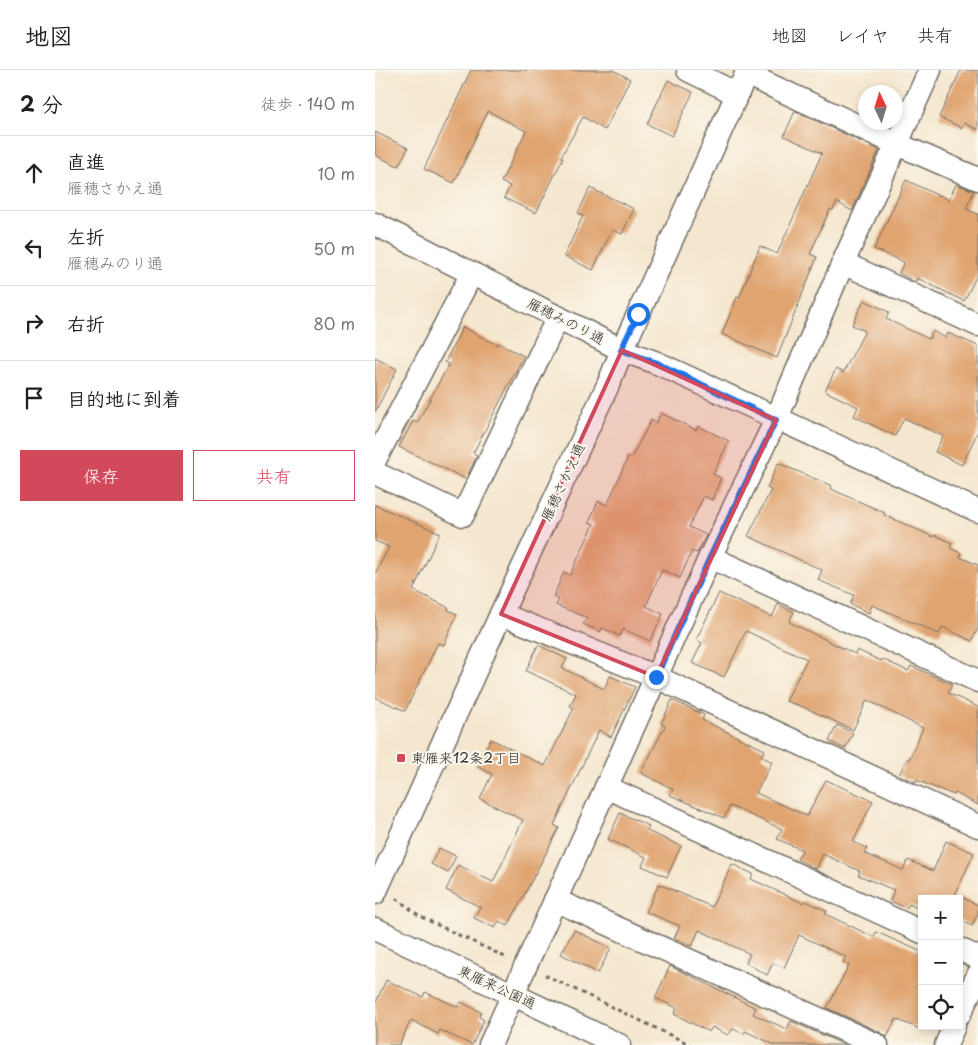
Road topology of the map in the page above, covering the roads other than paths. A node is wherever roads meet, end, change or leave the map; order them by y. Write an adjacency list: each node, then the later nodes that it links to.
1 (688, 70): 3 (street)
2 (930, 70): 4 (street)
3 (744, 79): 4 (street); 11 (street, 雁穂さかえ通)
4 (897, 144): 5 (street); 7 (street)
5 (978, 179)
6 (375, 224): 8 (street, 雁穂みのり通)
7 (843, 263): 10 (street); 12 (street)
8 (472, 273): 9 (street, 雁穂みのり通); 13 (street)
9 (558, 317): 11 (street, 雁穂みのり通); 14 (street)
10 (978, 325)
11 (621, 350): 12 (street, 雁穂みのり通); 17 (street, 雁穂さかえ通)
12 (776, 420): 15 (street, 雁穂みのり通); 16 (street)
13 (375, 460)
14 (375, 473)
15 (978, 511)
16 (710, 557): 18 (street); 19 (street)
17 (501, 614): 18 (street); 22 (street, 雁穂さかえ通)
18 (656, 677): 20 (street); 21 (street)
19 (978, 681)
20 (606, 787): 23 (street); 25 (street)
21 (978, 826)
22 (386, 896)
23 (555, 900): 29 (street); 34 (street)
24 (375, 929): 29 (street, 東雁来公園通)
25 (918, 930)
26 (963, 951): 27 (street)
27 (978, 958)
28 (978, 975): 30 (street)
29 (513, 994): 32 (street); 33 (street, 東雁来公園通)
30 (963, 1007)
31 (952, 1030): 35 (street)
32 (490, 1045)
33 (619, 1045)
34 (877, 1045)
35 (946, 1045)

